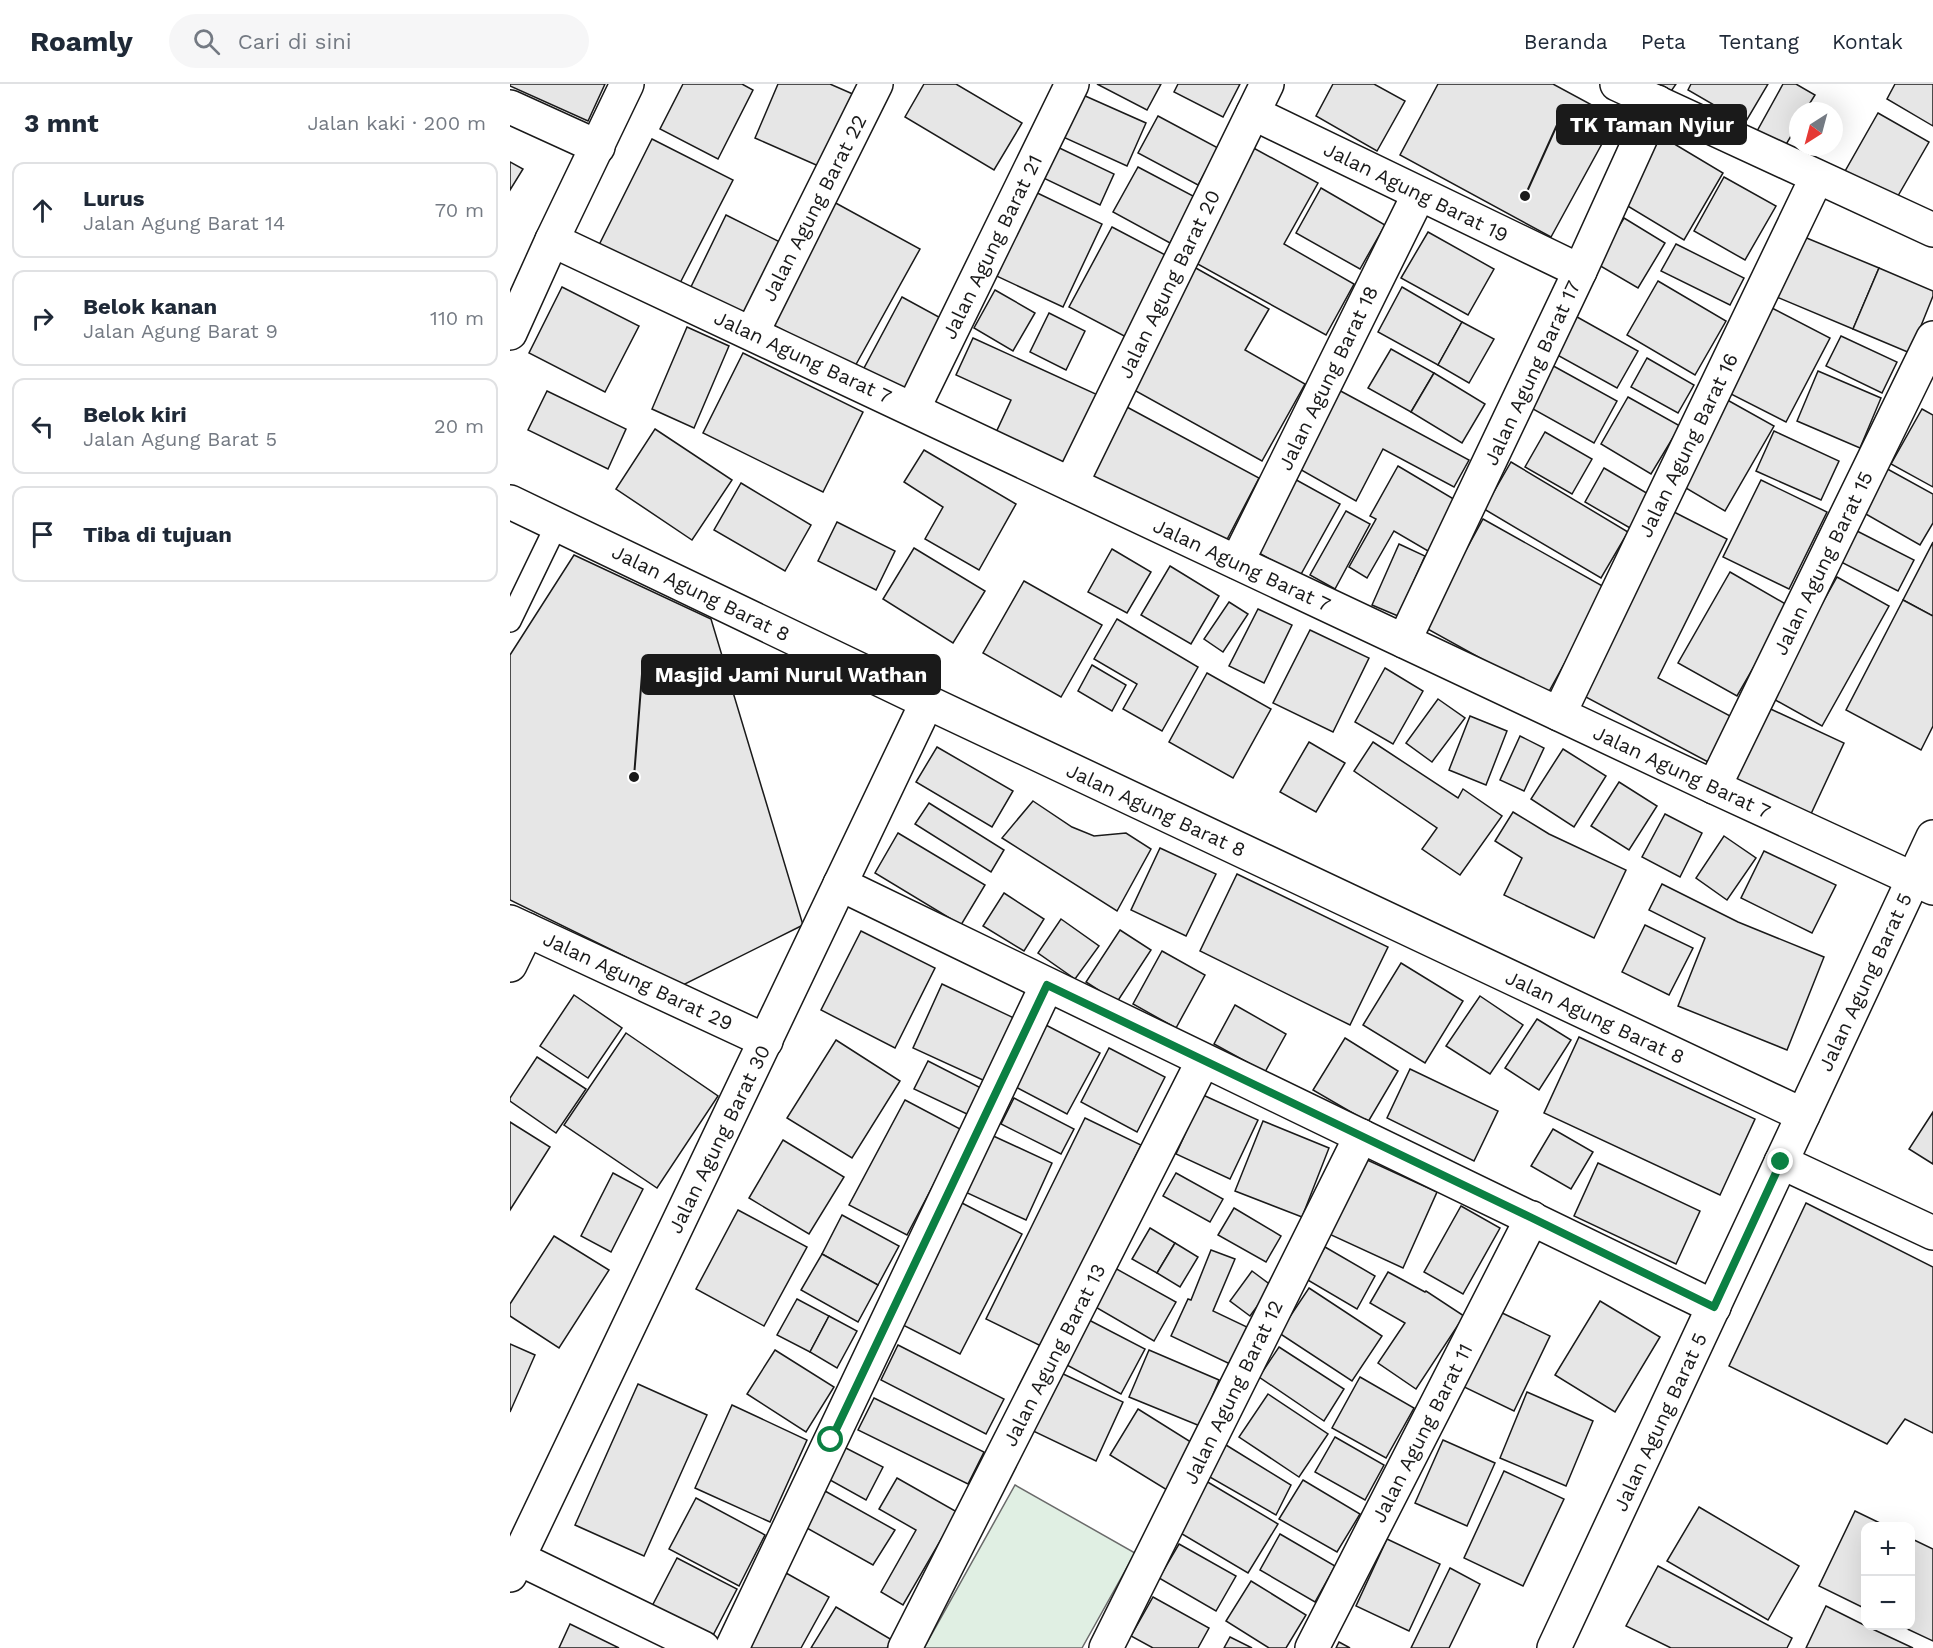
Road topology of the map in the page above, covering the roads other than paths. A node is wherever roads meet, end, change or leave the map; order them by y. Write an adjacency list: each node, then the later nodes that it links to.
1 (627, 84): 9 (street)
2 (876, 84): 16 (street, Jalan Agung Barat 22)
3 (1072, 84): 18 (street, Jalan Agung Barat 21)
4 (1267, 84): 8 (street, Jalan Agung Barat 20)
5 (1617, 84): 6 (street)
6 (1657, 102): 10 (street); 14 (street, Jalan Agung Barat 17)
7 (510, 107): 9 (street)
8 (1253, 113): 11 (street, Jalan Agung Barat 19); 19 (street, Jalan Agung Barat 20)
9 (598, 147): 13 (street)
10 (1817, 177): 12 (street); 26 (street, Jalan Agung Barat 16)
11 (1419, 194): 14 (street, Jalan Agung Barat 19); 22 (street, Jalan Agung Barat 18)
12 (1933, 230)
13 (552, 240): 15 (street); 16 (street, Jalan Agung Barat 7)
14 (1580, 271): 24 (street, Jalan Agung Barat 17)
15 (510, 333)
16 (752, 333): 18 (street, Jalan Agung Barat 7)
17 (1933, 338): 27 (street, Jalan Agung Barat 15)
18 (913, 409): 19 (street, Jalan Agung Barat 7)
19 (1071, 484): 22 (street, Jalan Agung Barat 7)
20 (510, 502): 21 (street, Jalan Agung Barat 8)
21 (557, 524): 23 (lane); 25 (street, Jalan Agung Barat 8)
22 (1237, 562): 24 (street, Jalan Agung Barat 7)
23 (510, 621)
24 (1404, 641): 26 (street, Jalan Agung Barat 7)
25 (927, 702): 30 (street, Jalan Agung Barat 30); 36 (street, Jalan Agung Barat 8)
26 (1559, 714): 27 (street, Jalan Agung Barat 7)
27 (1714, 787): 29 (street, Jalan Agung Barat 7)
28 (1933, 837): 29 (street, Jalan Agung Barat 5)
29 (1923, 883): 36 (street, Jalan Agung Barat 5)
30 (840, 884): 33 (street); 34 (street, Jalan Agung Barat 30)
31 (519, 926): 32 (street); 34 (street, Jalan Agung Barat 29)
32 (510, 965)
33 (1047, 985): 35 (street); 44 (street)
34 (766, 1041): 42 (street, Jalan Agung Barat 30)
35 (1203, 1061): 37 (street); 45 (street, Jalan Agung Barat 13)
36 (1803, 1115): 38 (street, Jalan Agung Barat 5)
37 (1361, 1136): 39 (street); 46 (street, Jalan Agung Barat 12)
38 (1781, 1162): 40 (street); 41 (street, Jalan Agung Barat 5)
39 (1532, 1218): 41 (street); 47 (street, Jalan Agung Barat 11)
40 (1933, 1233)
41 (1714, 1307): 48 (street, Jalan Agung Barat 5)
42 (514, 1567): 43 (street)
43 (703, 1648)
44 (732, 1648)
45 (905, 1648)
46 (1106, 1648)
47 (1312, 1648)
48 (1554, 1648)

